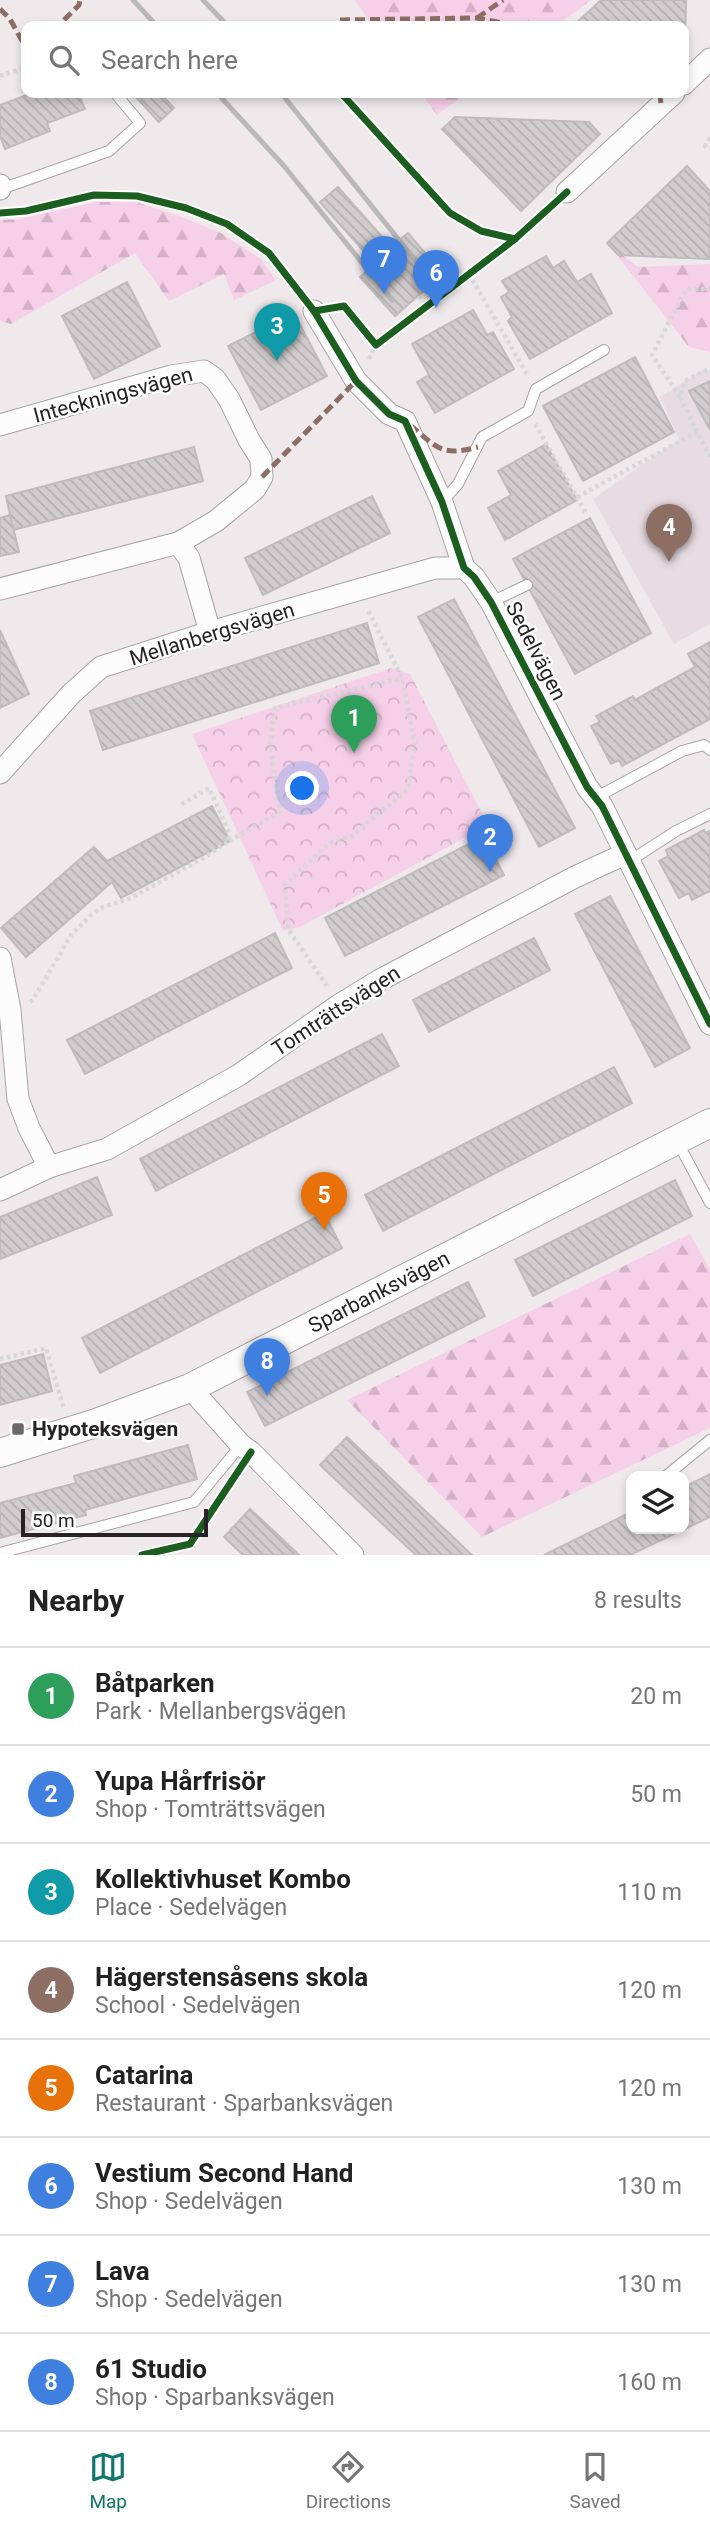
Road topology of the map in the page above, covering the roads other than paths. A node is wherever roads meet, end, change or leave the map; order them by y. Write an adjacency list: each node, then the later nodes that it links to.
1 (710, 59): 2 (street)
2 (689, 79)
3 (119, 98): 5 (lane)
4 (669, 98): 6 (street)
5 (0, 188)
6 (567, 192)
7 (314, 310): 10 (street, Sedelvägen)
8 (604, 350): 10 (lane)
9 (0, 425): 11 (street, Inteckningsvägen)
10 (442, 502): 12 (street, Sedelvägen)
11 (178, 543): 14 (street, Inteckningsvägen); 16 (street)
12 (464, 568): 15 (street, Sedelvägen); 16 (street, Mellanbergsvägen)
13 (527, 585): 15 (lane)
14 (0, 589)
15 (491, 602): 19 (street, Sedelvägen)
16 (210, 632): 18 (street, Mellanbergsvägen)
17 (710, 750): 19 (lane)
18 (0, 773)
19 (595, 798): 21 (street, Sedelvägen)
20 (710, 814): 21 (lane)
21 (626, 858): 23 (street, Sedelvägen); 28 (street, Tomträttsvägen)
22 (0, 958): 24 (street)
23 (705, 998): 25 (street, Sedelvägen)
24 (5, 1012): 28 (street)
25 (710, 1024)
26 (710, 1123): 27 (street, Sparbanksvägen)
27 (677, 1140): 30 (lane); 31 (street, Sparbanksvägen)
28 (49, 1167): 29 (street, Tomträttsvägen)
29 (0, 1190)
30 (710, 1203)
31 (190, 1388): 33 (street); 34 (street, Sparbanksvägen)
32 (710, 1440): 35 (lane)
33 (241, 1445): 36 (lane); 37 (street)
34 (0, 1452)
35 (672, 1471)
36 (0, 1553)
37 (353, 1555)

